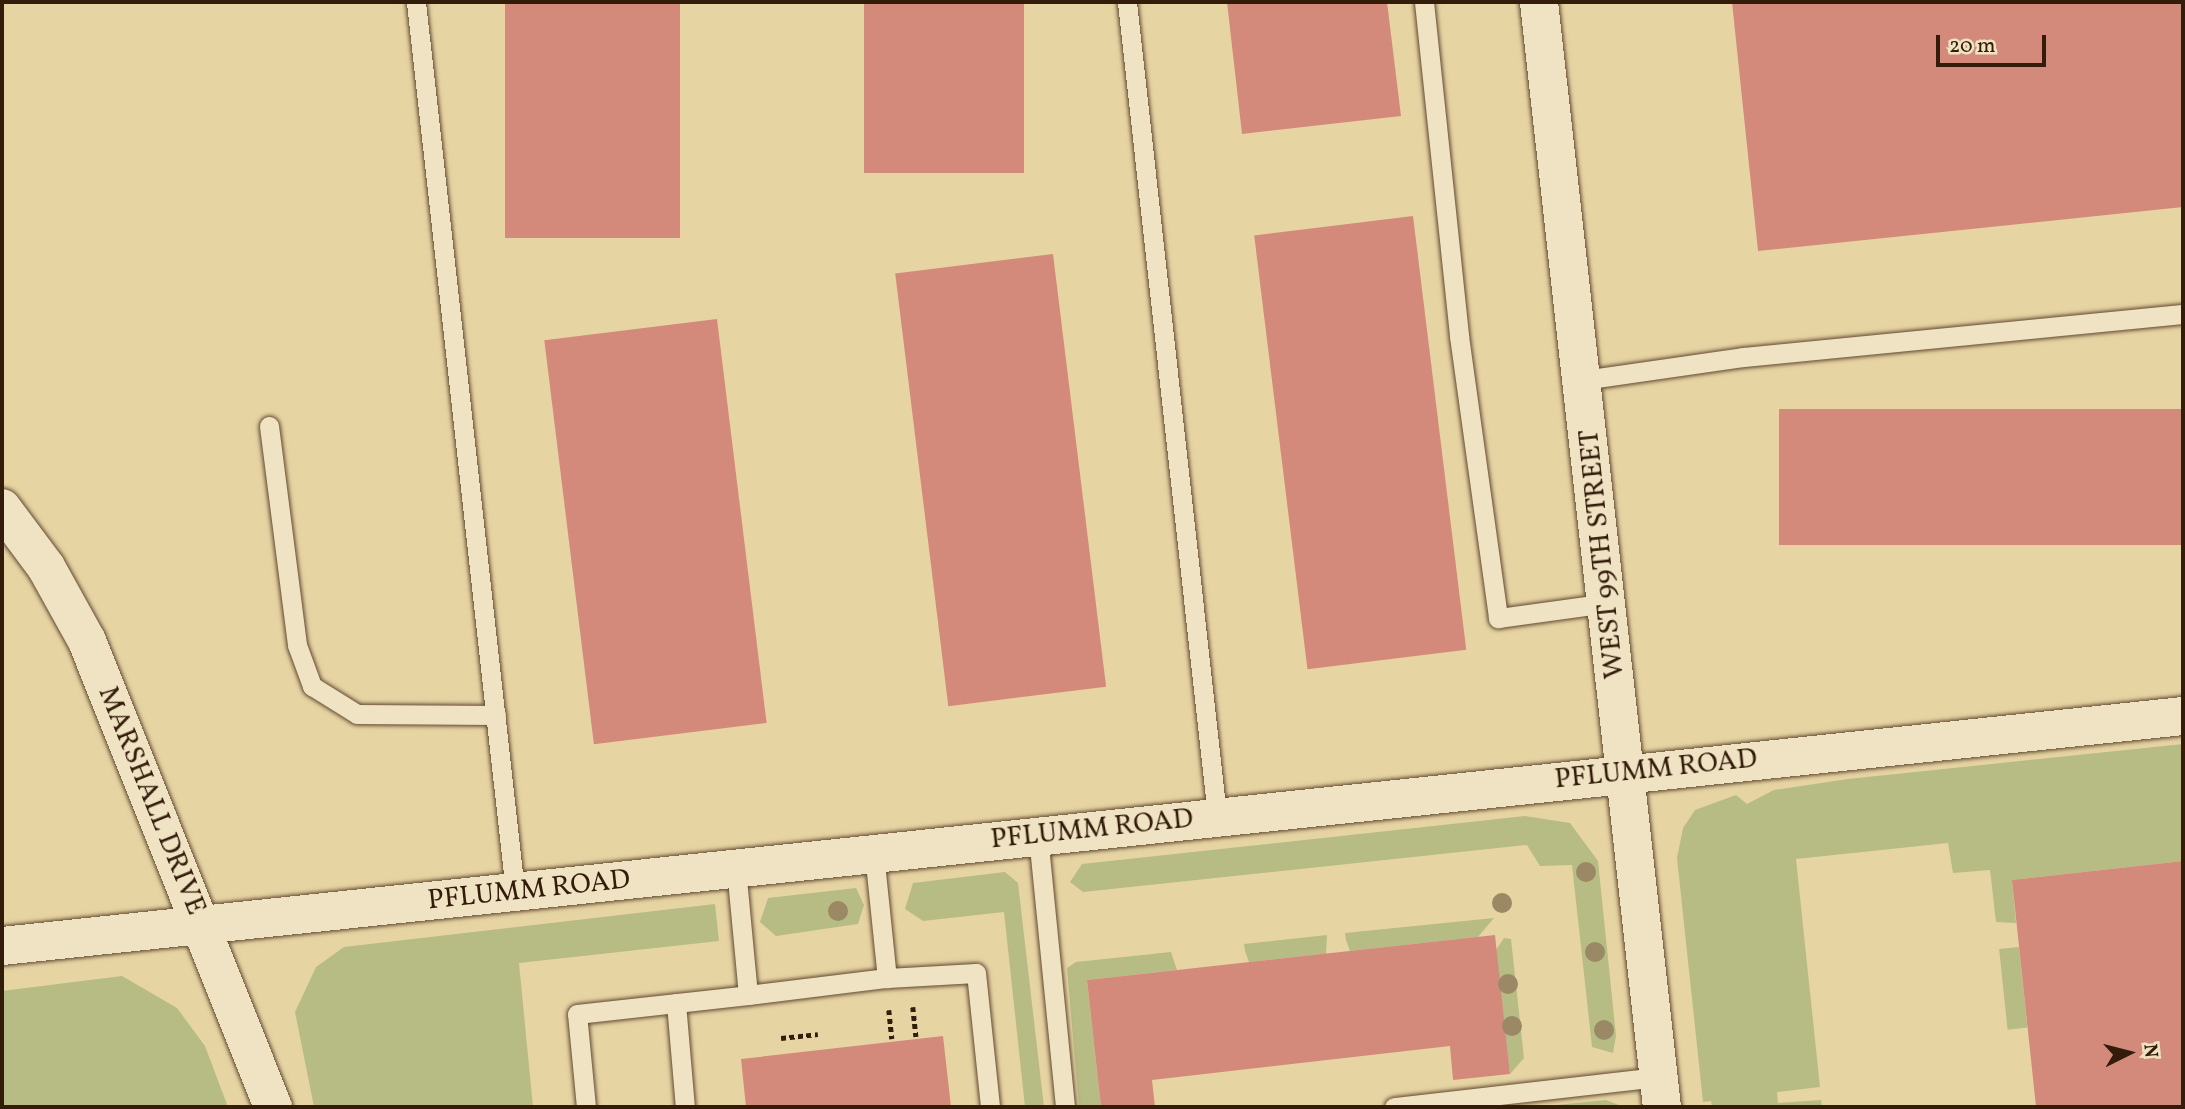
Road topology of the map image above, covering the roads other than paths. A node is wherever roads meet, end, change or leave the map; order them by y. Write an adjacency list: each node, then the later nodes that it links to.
1 (416, 2): 10 (lane)
2 (1127, 2): 13 (lane)
3 (1424, 2): 9 (lane)
4 (1539, 2): 6 (main road, WEST 99TH STREET)
5 (2183, 314): 6 (lane)
6 (1583, 380): 9 (main road, WEST 99TH STREET)
7 (269, 426): 10 (lane)
8 (2, 508): 18 (main road, MARSHALL DRIVE)
9 (1608, 603): 12 (main road, WEST 99TH STREET)
10 (496, 715): 17 (lane)
11 (2183, 716): 12 (main road, PFLUMM ROAD)
12 (1627, 772): 13 (main road, PFLUMM ROAD); 23 (main road, WEST 99TH STREET)
13 (1217, 816): 14 (main road, PFLUMM ROAD)
14 (1038, 836): 15 (main road, PFLUMM ROAD); 28 (lane)
15 (874, 853): 16 (main road, PFLUMM ROAD); 20 (lane)
16 (736, 868): 17 (main road, PFLUMM ROAD); 21 (lane)
17 (515, 892): 18 (main road, PFLUMM ROAD)
18 (200, 926): 19 (main road, PFLUMM ROAD); 24 (main road, MARSHALL DRIVE)
19 (2, 946)
20 (887, 978): 21 (lane); 27 (lane)
21 (748, 995): 22 (lane)
22 (676, 1003): 25 (lane); 26 (lane)
23 (1661, 1092): 29 (lane)
24 (273, 1107)
25 (586, 1107)
26 (685, 1107)
27 (990, 1107)
28 (1065, 1107)
29 (1394, 1107)

